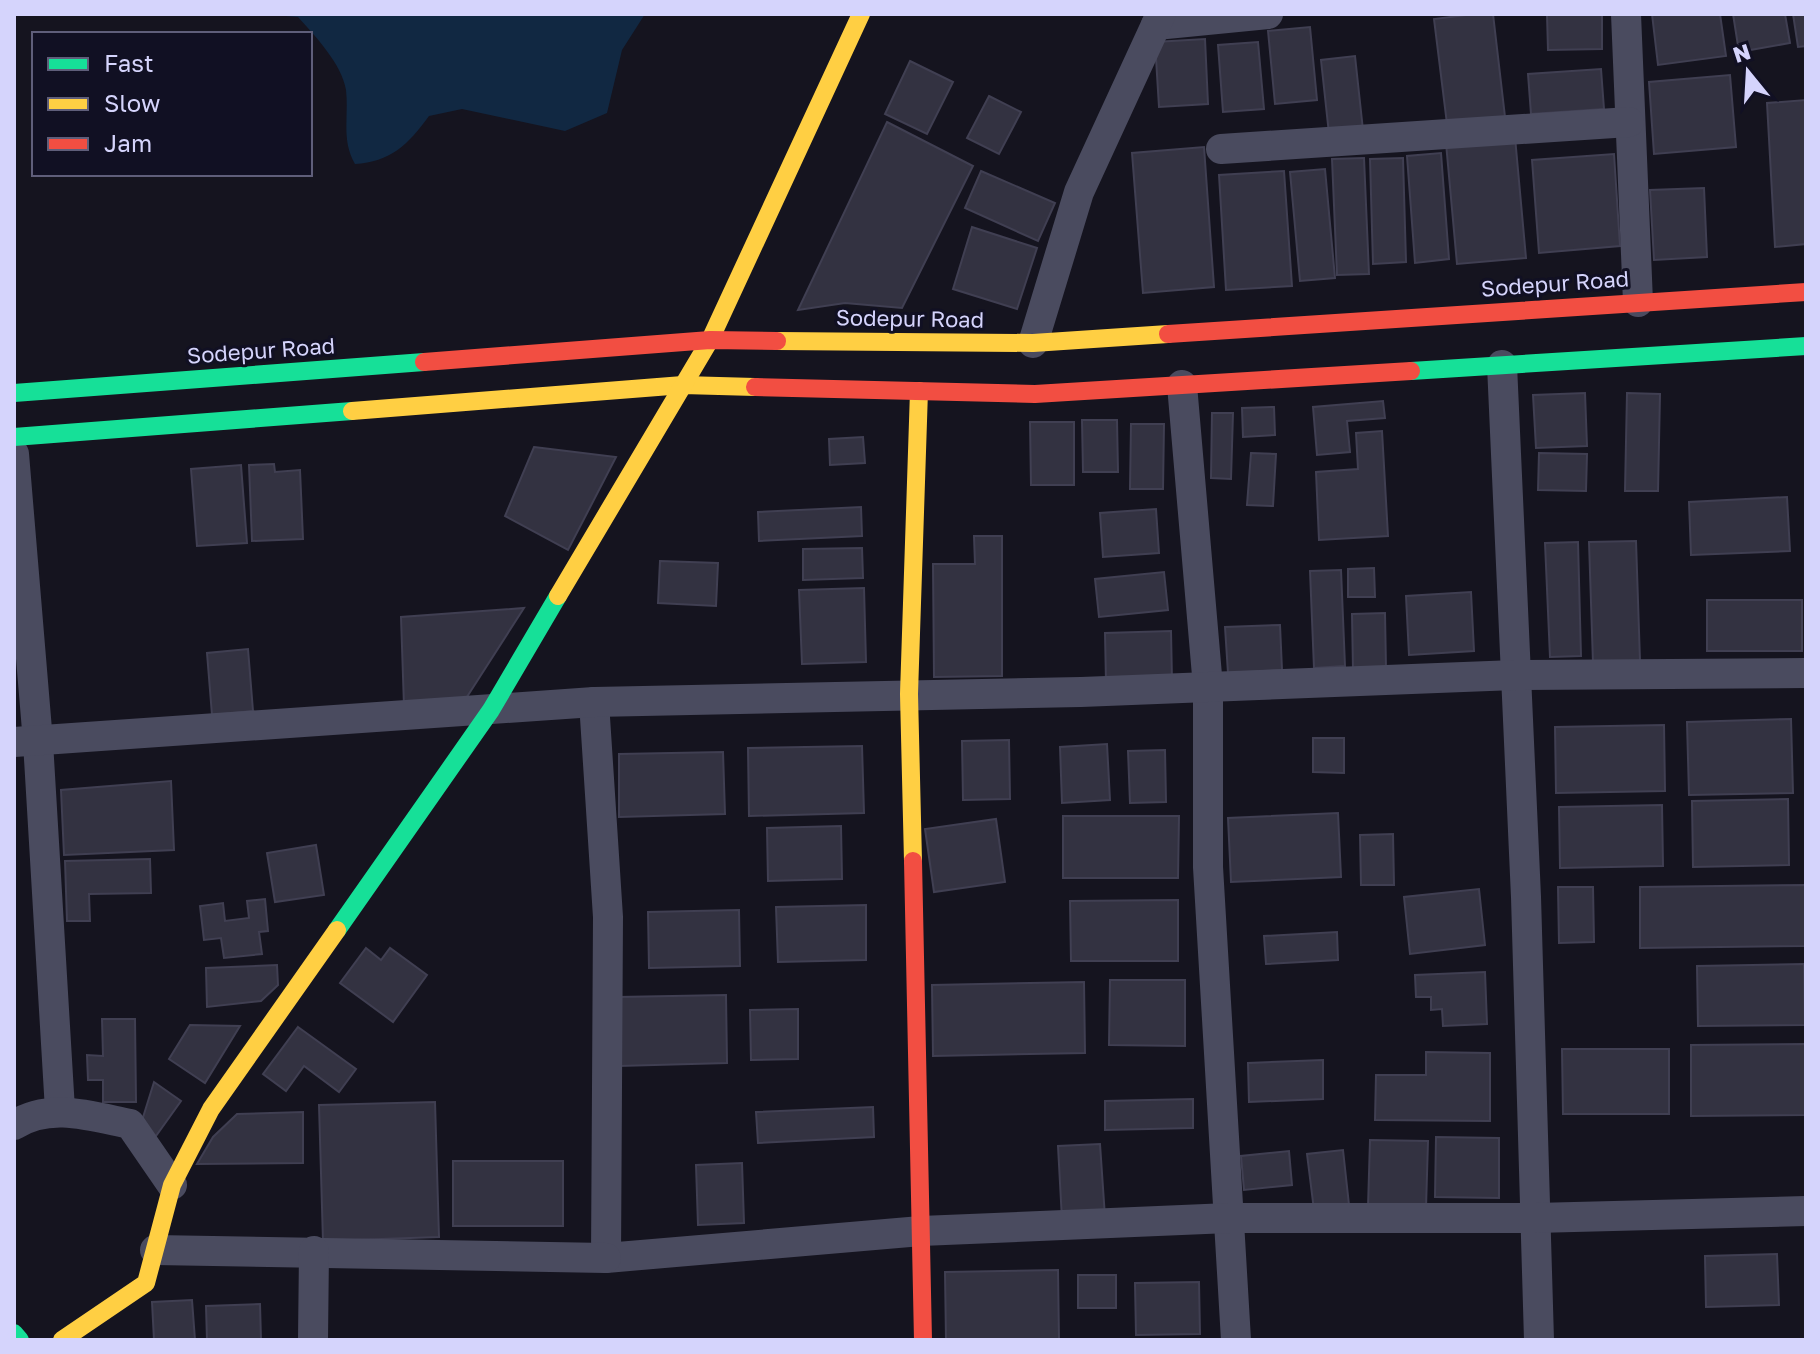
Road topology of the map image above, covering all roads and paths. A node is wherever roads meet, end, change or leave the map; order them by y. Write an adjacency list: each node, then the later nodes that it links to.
1 (861, 14): 9 (main road)
2 (1268, 14): 4 (street)
3 (1626, 14): 5 (street)
4 (1158, 19): 10 (street)
5 (1629, 122): 6 (street); 8 (street)
6 (1221, 149)
7 (1806, 292): 8 (main road, Sodepur Road)
8 (1638, 302): 10 (main road, Sodepur Road)
9 (710, 340): 10 (main road, Sodepur Road); 13 (main road); 16 (main road, Sodepur Road)
10 (1033, 343)
11 (1806, 346): 12 (main road)
12 (1502, 365): 14 (main road); 20 (street)
13 (683, 385): 15 (main road); 17 (main road); 24 (main road)
14 (1182, 385): 15 (main road); 21 (street)
15 (919, 391): 22 (main road)
16 (14, 393)
17 (14, 437)
18 (14, 454): 25 (street)
19 (1806, 673): 20 (street)
20 (1515, 675): 21 (street); 31 (street)
21 (1208, 687): 22 (street); 30 (street)
22 (909, 694): 23 (street); 32 (main road)
23 (594, 702): 24 (street); 35 (street)
24 (491, 710): 25 (street); 28 (main road)
25 (26, 742): 26 (street)
26 (60, 1110): 27 (street); 28 (street)
27 (14, 1125)
28 (172, 1185): 33 (main road)
29 (1806, 1211): 31 (street)
30 (1229, 1218): 31 (street); 32 (street); 41 (street)
31 (1535, 1218): 42 (street)
32 (921, 1231): 35 (street); 40 (main road)
33 (155, 1250): 34 (street); 38 (main road)
34 (312, 1252): 35 (street); 39 (street)
35 (606, 1258)
36 (14, 1333): 37 (main road)
37 (20, 1340)
38 (62, 1340)
39 (313, 1340)
40 (923, 1340)
41 (1236, 1340)
42 (1539, 1340)

